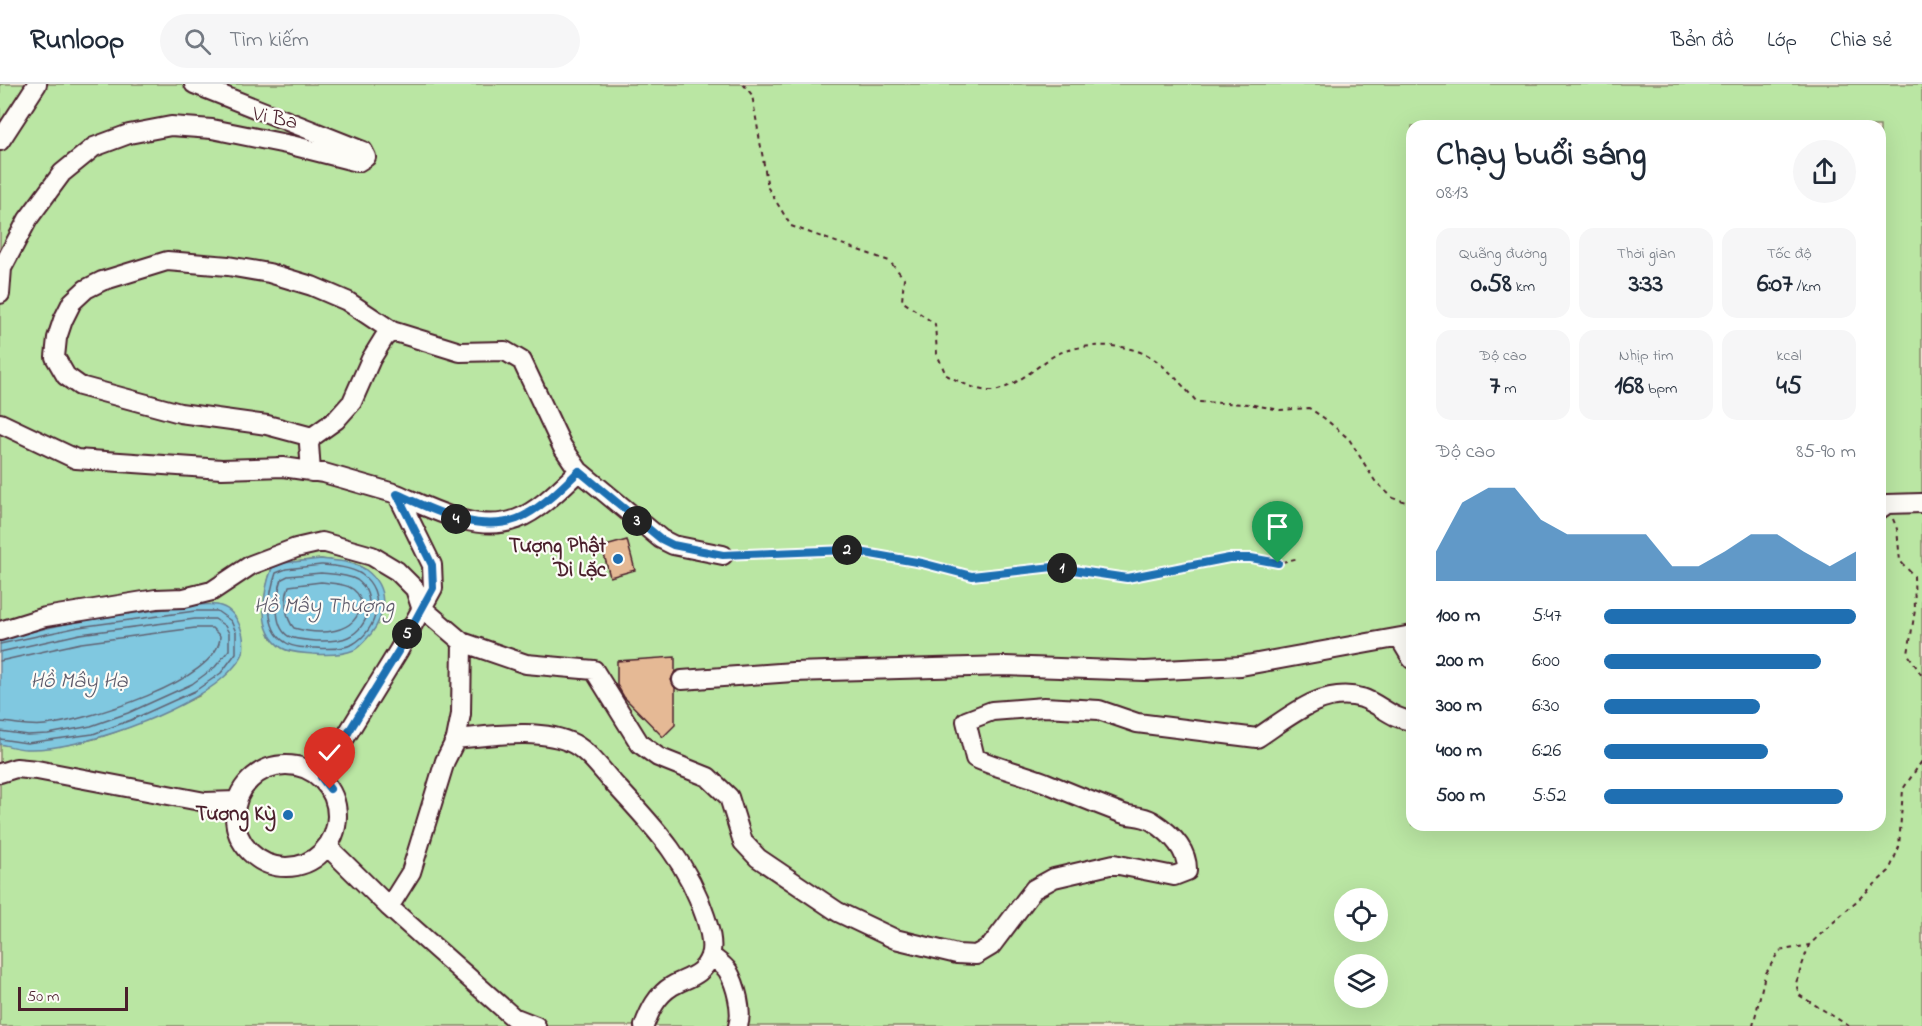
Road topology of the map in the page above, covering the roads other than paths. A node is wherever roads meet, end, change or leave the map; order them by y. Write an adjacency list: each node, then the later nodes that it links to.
1 (37, 84): 3 (street)
2 (194, 84): 4 (street, Vi Ba)
3 (0, 141)
4 (0, 294)
5 (393, 331): 7 (street); 7 (street); 8 (street)
6 (0, 423): 9 (street)
7 (312, 437): 9 (street)
8 (579, 471): 10 (street); 13 (street)
9 (311, 472): 10 (street)
10 (397, 494): 14 (street)
11 (1922, 503): 12 (street)
12 (1886, 507)
13 (723, 555)
14 (422, 607): 15 (street); 17 (street); 22 (street)
15 (0, 631)
16 (1406, 637): 18 (street)
17 (462, 642): 19 (street); 20 (street)
18 (682, 680)
19 (1406, 721)
20 (456, 739): 25 (street); 26 (street)
21 (5, 768): 23 (street)
22 (321, 777): 23 (street); 24 (street)
23 (237, 801): 24 (street)
24 (328, 847): 25 (street)
25 (389, 907): 27 (street)
26 (710, 956): 28 (street); 29 (street)
27 (536, 1026)
28 (644, 1026)
29 (738, 1026)

